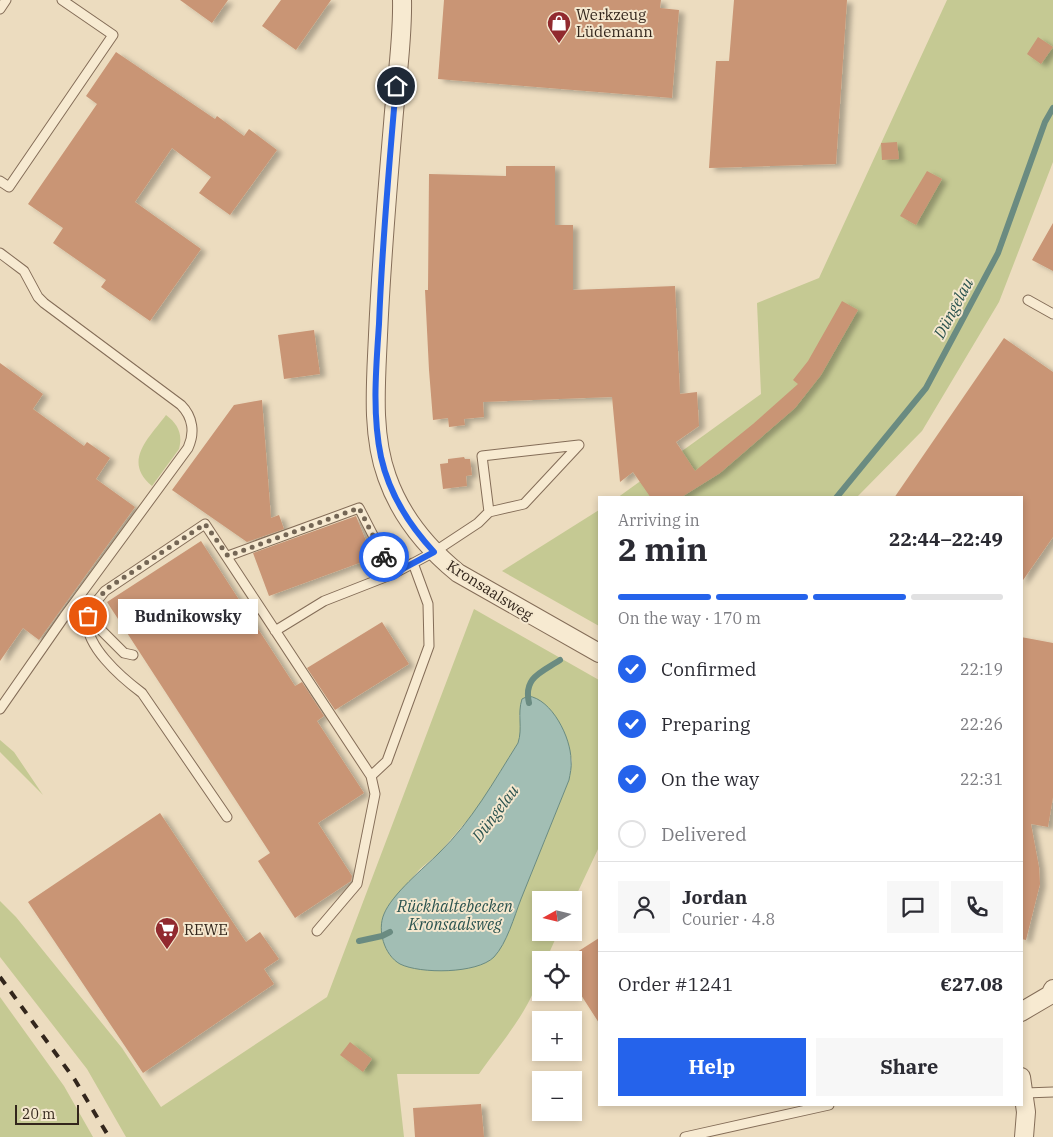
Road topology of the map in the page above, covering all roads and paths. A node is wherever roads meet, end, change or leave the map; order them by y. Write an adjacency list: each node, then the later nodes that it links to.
1 (6, 0): 4 (lane)
2 (62, 0): 5 (lane)
3 (402, 0): 10 (street, Kronsaalsweg)
4 (0, 9)
5 (0, 181)
6 (0, 253): 18 (lane)
7 (1028, 300): 8 (lane)
8 (1053, 314)
9 (489, 512): 9 (lane); 10 (lane)
10 (434, 552): 12 (lane); 16 (street, Kronsaalsweg)
11 (228, 556): 13 (lane); 14 (lane); 15 (lane)
12 (413, 563): 13 (lane); 19 (lane)
13 (393, 574): 15 (lane)
14 (88, 616): 17 (lane); 20 (lane)
15 (276, 631): 19 (lane)
16 (598, 652)
17 (134, 655)
18 (0, 709)
19 (371, 776): 21 (lane)
20 (227, 817)
21 (317, 930)
22 (1053, 989): 23 (street)
23 (1023, 1011)
24 (1023, 1085): 25 (lane); 29 (street)
25 (1053, 1092)
26 (825, 1106): 27 (lane)
27 (720, 1134): 28 (lane)
28 (685, 1137)
29 (1024, 1137)

